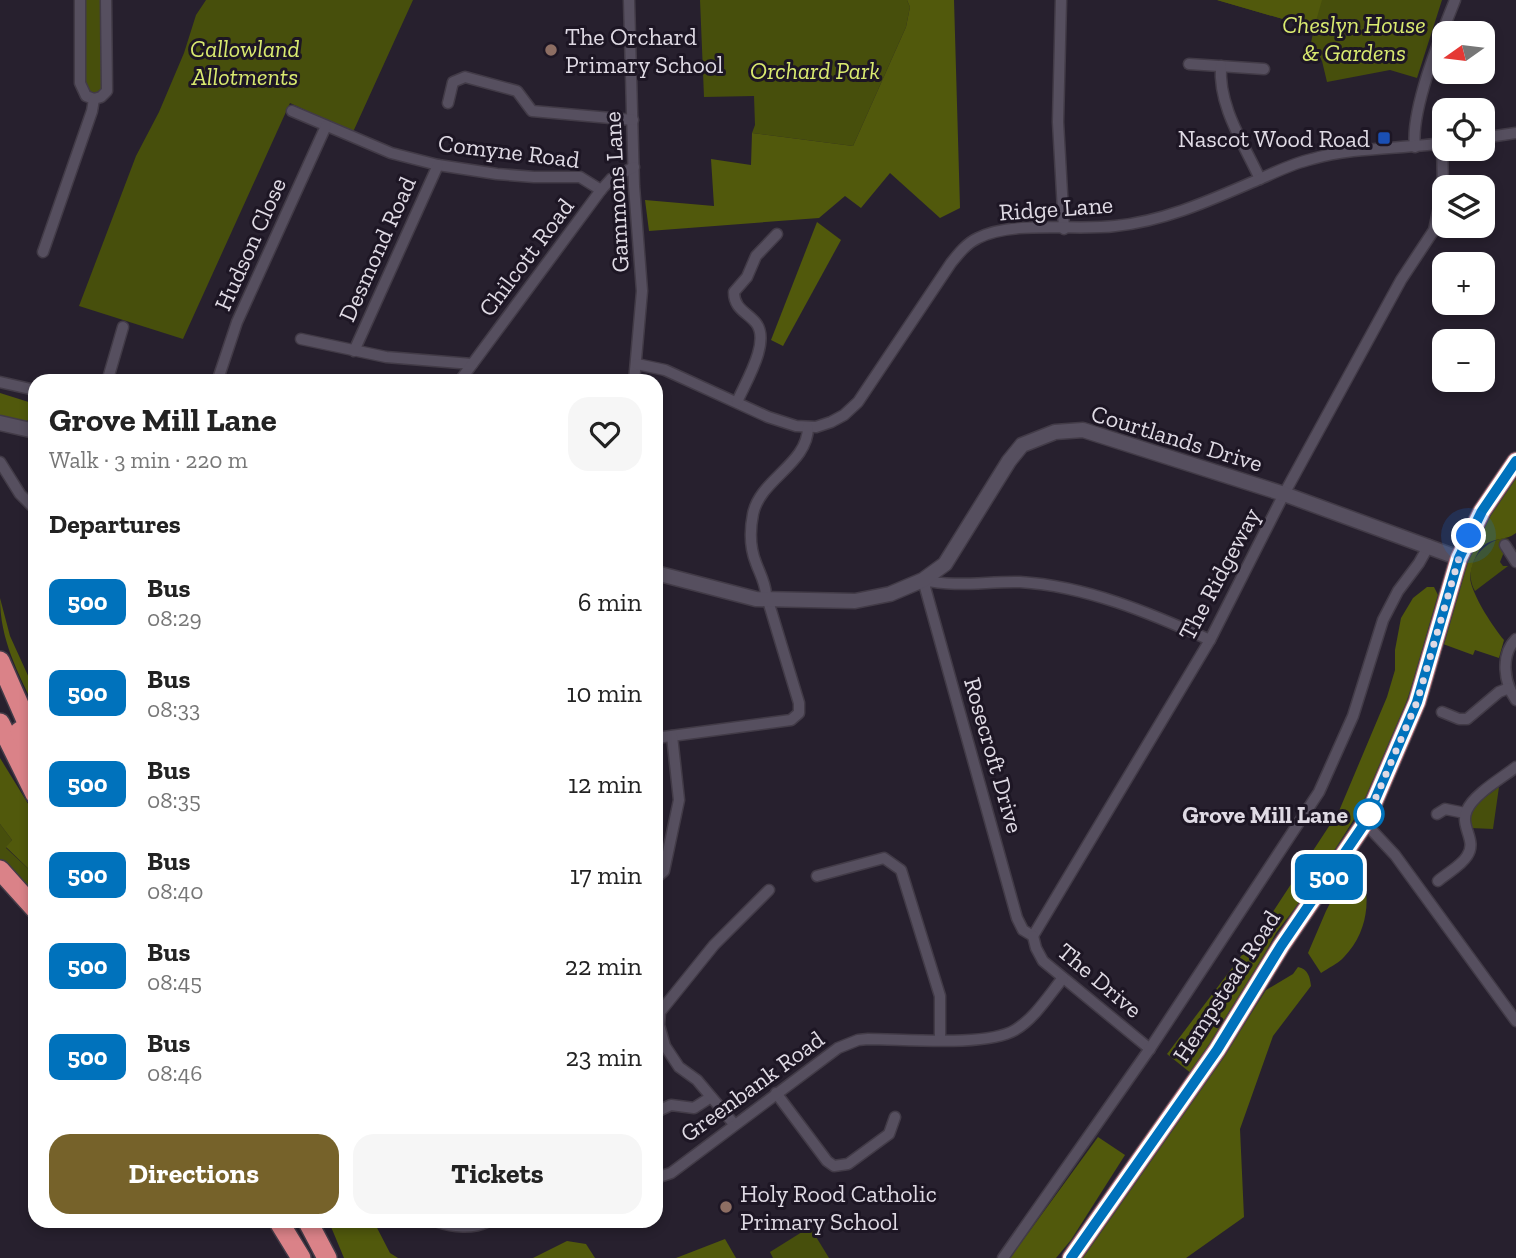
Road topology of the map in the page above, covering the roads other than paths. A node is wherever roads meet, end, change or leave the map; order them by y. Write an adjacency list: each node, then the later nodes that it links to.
1 (80, 0): 9 (street)
2 (106, 0): 9 (street)
3 (629, 0): 12 (street, Gammons Lane)
4 (1061, 0): 23 (street)
5 (1455, 0): 17 (street)
6 (1189, 64): 7 (street)
7 (1221, 66): 8 (street); 21 (street)
8 (1264, 69)
9 (94, 99): 25 (street)
10 (448, 103): 12 (street)
11 (292, 111): 13 (street, Comyne Road)
12 (633, 120): 20 (street, Gammons Lane)
13 (326, 126): 19 (street, Comyne Road); 32 (street, Hudson Close)
14 (1516, 133): 15 (street)
15 (1495, 136)
16 (1432, 145): 17 (street, Ridge Lane)
17 (1415, 147): 21 (street, Ridge Lane)
18 (1443, 161): 43 (street, The Ridgeway)
19 (438, 165): 22 (street, Comyne Road); 28 (street, Desmond Road)
20 (634, 167): 22 (street, Chilcott Road); 30 (street, Gammons Lane)
21 (1260, 179): 23 (street, Ridge Lane)
22 (601, 190): 29 (street, Chilcott Road)
23 (1064, 229): 39 (street, Ridge Lane)
24 (777, 234): 37 (street)
25 (43, 252)
26 (123, 327): 31 (street)
27 (300, 339): 28 (street)
28 (354, 351): 29 (street)
29 (472, 364): 33 (street, Chilcott Road)
30 (638, 364): 34 (street, Gammons Lane); 37 (street)
31 (109, 374)
32 (220, 374)
33 (465, 374)
34 (636, 374)
35 (0, 382): 36 (street)
36 (28, 388)
37 (737, 402): 39 (street)
38 (0, 423): 40 (street)
39 (808, 427): 51 (street)
40 (28, 429)
41 (1516, 461): 47 (main road, Hempstead Road)
42 (0, 462): 44 (street)
43 (1284, 494): 45 (street, Courtlands Drive); 50 (street, Courtlands Drive); 53 (street, The Ridgeway)
44 (28, 502)
45 (1429, 545): 47 (street, Courtlands Drive); 81 (street, Hempstead Road)
46 (1505, 545): 48 (street)
47 (1459, 558): 68 (main road, Hempstead Road)
48 (1516, 562)
49 (663, 575): 51 (street, Courtlands Drive)
50 (923, 580): 51 (street, Courtlands Drive); 53 (street); 75 (street, Rosecroft Drive)
51 (768, 600): 61 (street)
52 (1516, 639): 55 (street)
53 (1210, 640): 75 (street, The Ridgeway)
54 (0, 661): 60 (highway)
55 (1509, 688): 57 (street); 58 (street)
56 (0, 689): 63 (highway)
57 (1516, 700)
58 (1441, 712)
59 (0, 723): 65 (highway)
60 (28, 725)
61 (672, 736): 62 (street); 70 (street)
62 (663, 737)
63 (28, 747)
64 (1516, 767): 66 (street)
65 (28, 780)
66 (1465, 813): 67 (street); 72 (street)
67 (1437, 814)
68 (1365, 823): 78 (street); 94 (main road, Hempstead Road)
69 (1, 871): 74 (highway)
70 (663, 872)
71 (817, 876): 80 (street)
72 (1438, 881)
73 (769, 890): 77 (street)
74 (28, 901)
75 (1033, 936): 76 (street, The Drive)
76 (1063, 978): 80 (street, Greenbank Road); 81 (street, The Drive)
77 (663, 1008)
78 (1516, 1021)
79 (663, 1039): 83 (street)
80 (940, 1040): 82 (street, Greenbank Road)
81 (1150, 1049): 93 (street, Hempstead Road)
82 (776, 1093): 85 (street); 86 (street, Greenbank Road)
83 (711, 1097): 84 (street); 86 (street)
84 (663, 1109)
85 (895, 1117)
86 (734, 1124): 87 (street, Greenbank Road)
87 (663, 1176)
88 (283, 1228): 91 (highway)
89 (292, 1228): 91 (highway)
90 (312, 1228): 92 (highway)
91 (304, 1258)
92 (327, 1258)
93 (1003, 1258)
94 (1071, 1258)

